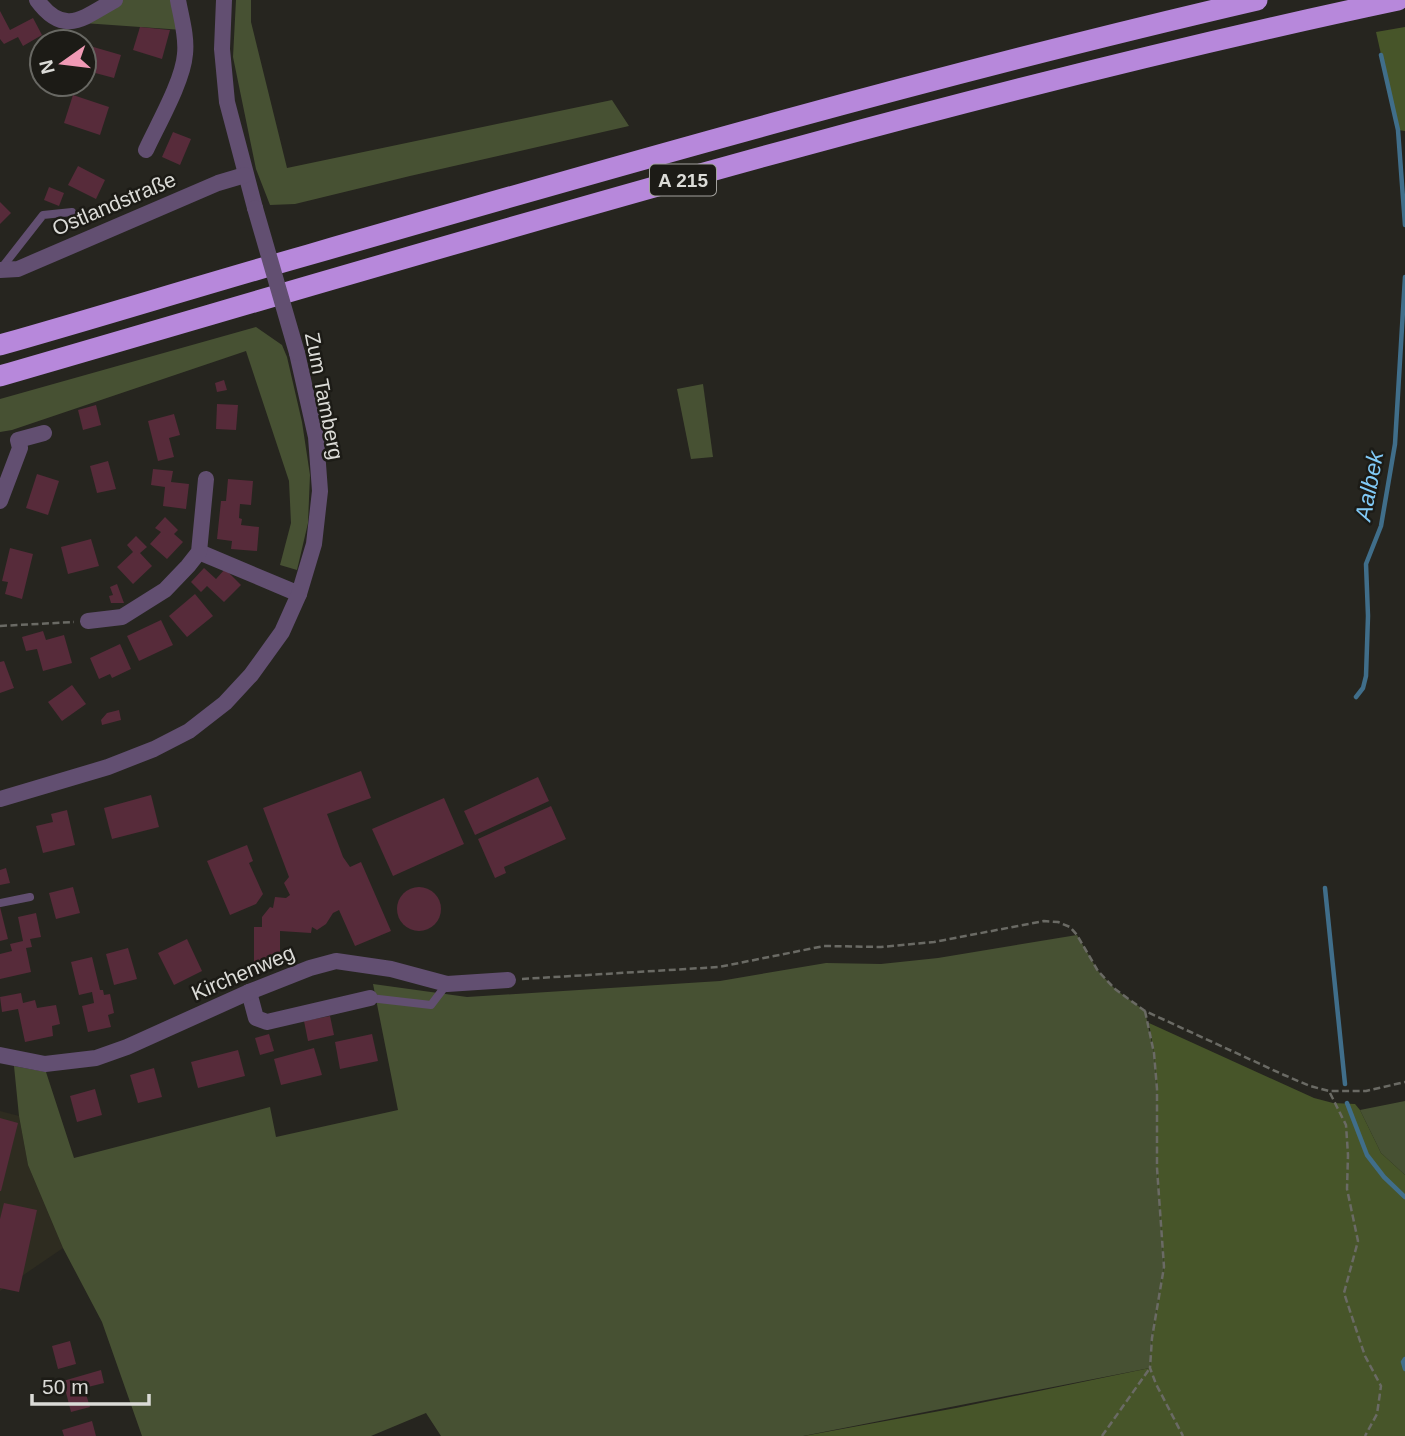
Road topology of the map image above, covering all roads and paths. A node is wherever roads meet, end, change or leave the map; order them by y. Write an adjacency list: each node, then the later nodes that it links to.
1 (37, 0): 2 (street)
2 (115, 0)
3 (178, 0): 7 (street)
4 (225, 0): 8 (street, Zum Tamberg)
5 (1257, 0): 11 (highway, A 215)
6 (1398, 0): 12 (highway, A 215)
7 (146, 150)
8 (245, 175): 10 (street, Ostlandstraße); 17 (street, Zum Tamberg, bridge)
9 (72, 212): 10 (lane)
10 (0, 270)
11 (0, 345)
12 (0, 376)
13 (44, 433): 15 (street)
14 (206, 479): 16 (street)
15 (0, 501)
16 (199, 552): 17 (street); 18 (street)
17 (299, 594): 20 (street, Zum Tamberg)
18 (89, 621): 19 (path)
19 (0, 626)
20 (0, 799)
21 (30, 897): 22 (lane)
22 (0, 903)
23 (508, 980): 24 (street, Kirchenweg); 27 (path)
24 (447, 984): 25 (street, Kirchenweg); 26 (lane)
25 (249, 992): 26 (street); 28 (street, Kirchenweg)
26 (370, 998)
27 (1145, 1011): 30 (path); 31 (path)
28 (0, 1055)
29 (1405, 1082): 30 (path)
30 (1329, 1091): 34 (path)
31 (1150, 1368): 32 (path); 33 (path)
32 (1102, 1436)
33 (1183, 1436)
34 (1365, 1436)

